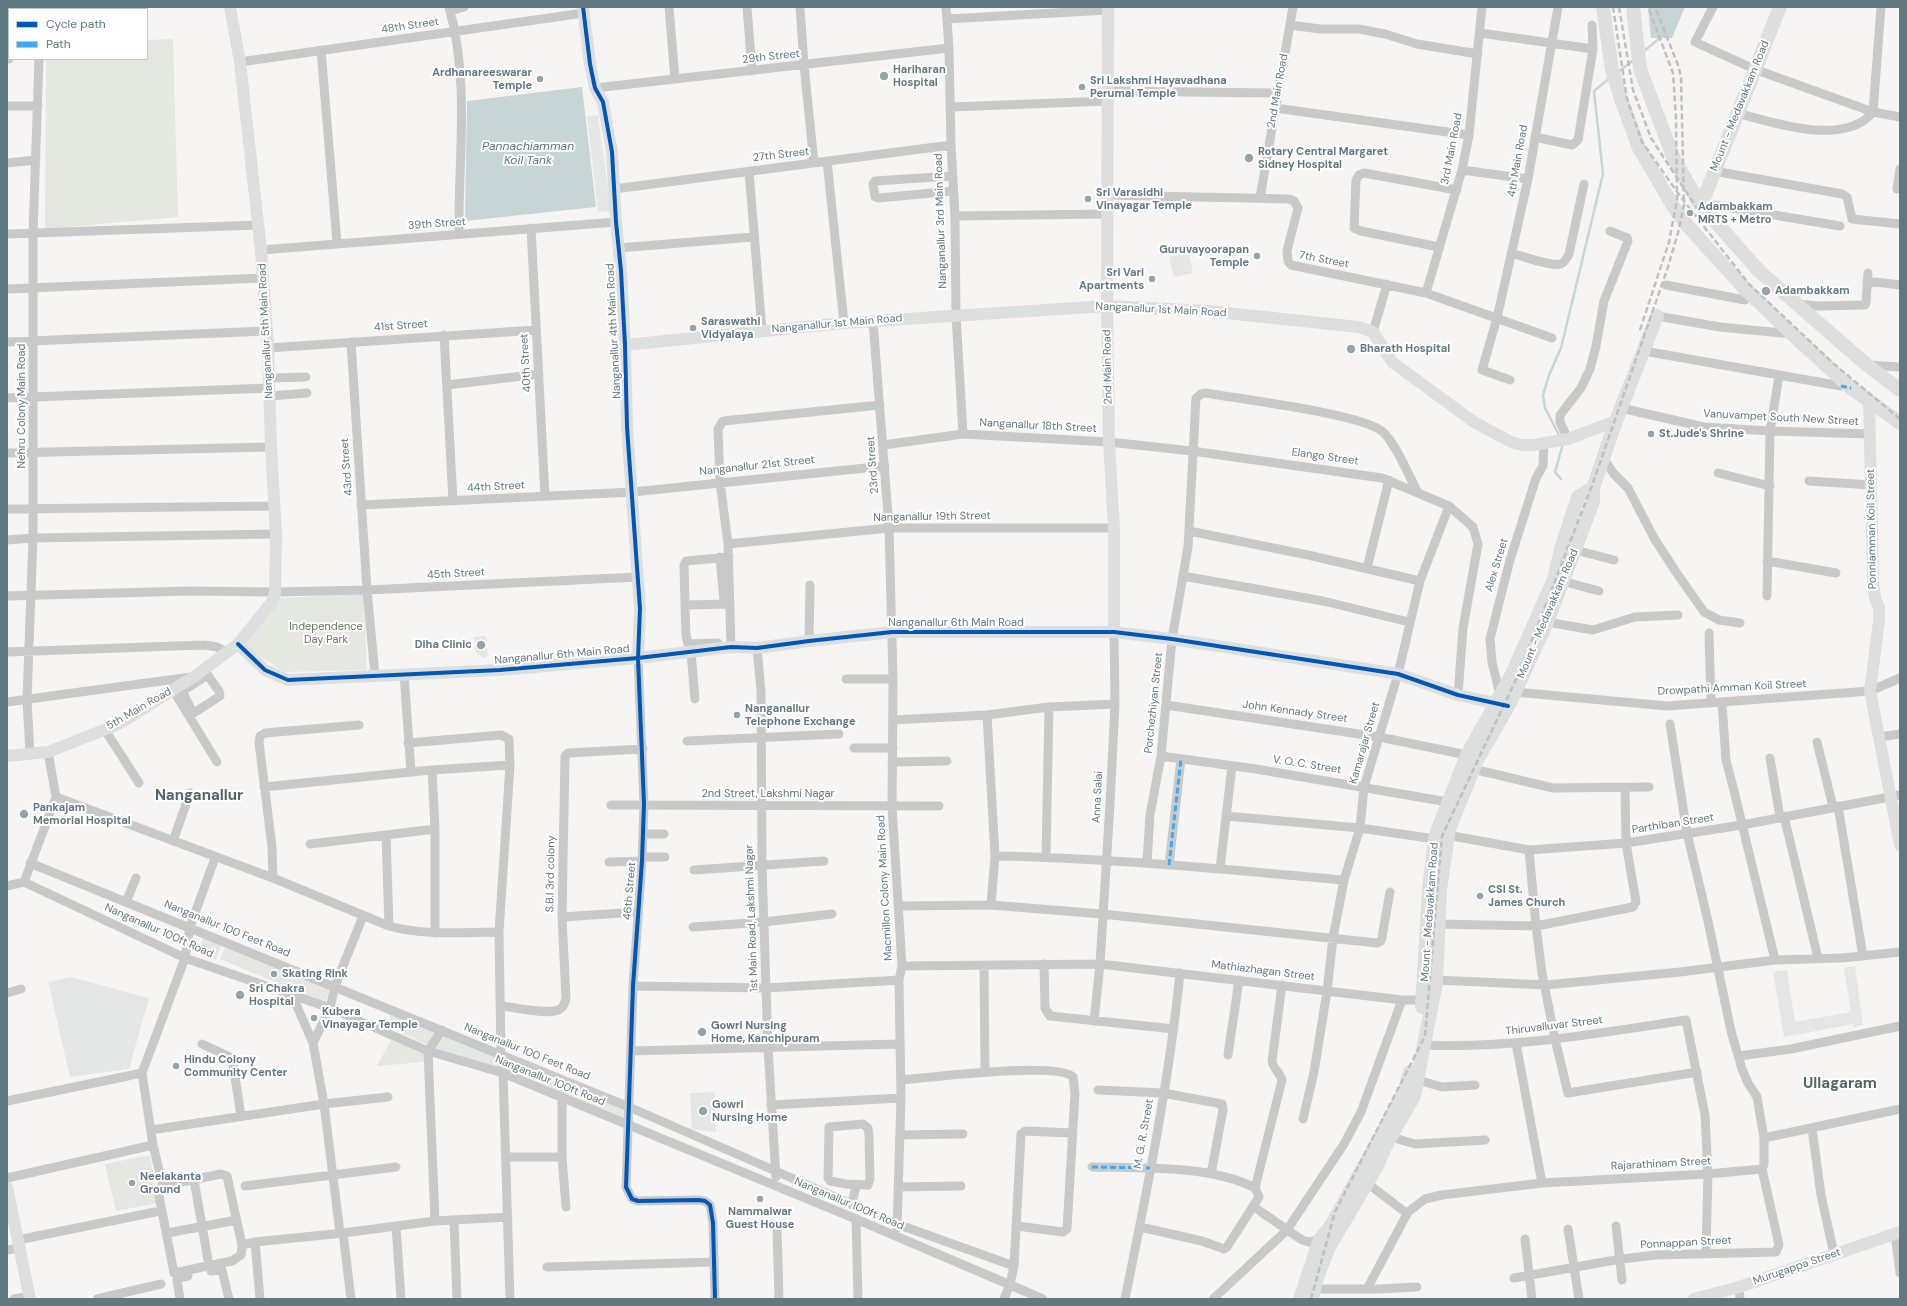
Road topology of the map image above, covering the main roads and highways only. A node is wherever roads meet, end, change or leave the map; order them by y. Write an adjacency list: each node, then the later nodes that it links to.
1 (1603, 7): 7 (main road)
2 (1633, 7): 4 (main road)
3 (1780, 7): 4 (main road, Mount - Medavakkam Road)
4 (1701, 203): 6 (main road)
5 (1657, 316): 8 (main road, Mount - Medavakkam Road)
6 (1900, 390)
7 (1900, 423)
8 (1593, 488): 9 (main road, Mount - Medavakkam Road); 9 (main road, Mount - Medavakkam Road)
9 (1501, 702): 10 (main road, Mount - Medavakkam Road); 10 (main road, Mount - Medavakkam Road)
10 (1441, 837): 11 (main road, Mount - Medavakkam Road); 11 (main road, Mount - Medavakkam Road)
11 (1428, 997): 12 (main road, Mount - Medavakkam Road); 12 (main road, Mount - Medavakkam Road)
12 (1325, 1243): 13 (main road, Mount - Medavakkam Road); 14 (main road, Mount - Medavakkam Road)
13 (1313, 1294)
14 (1300, 1299)

